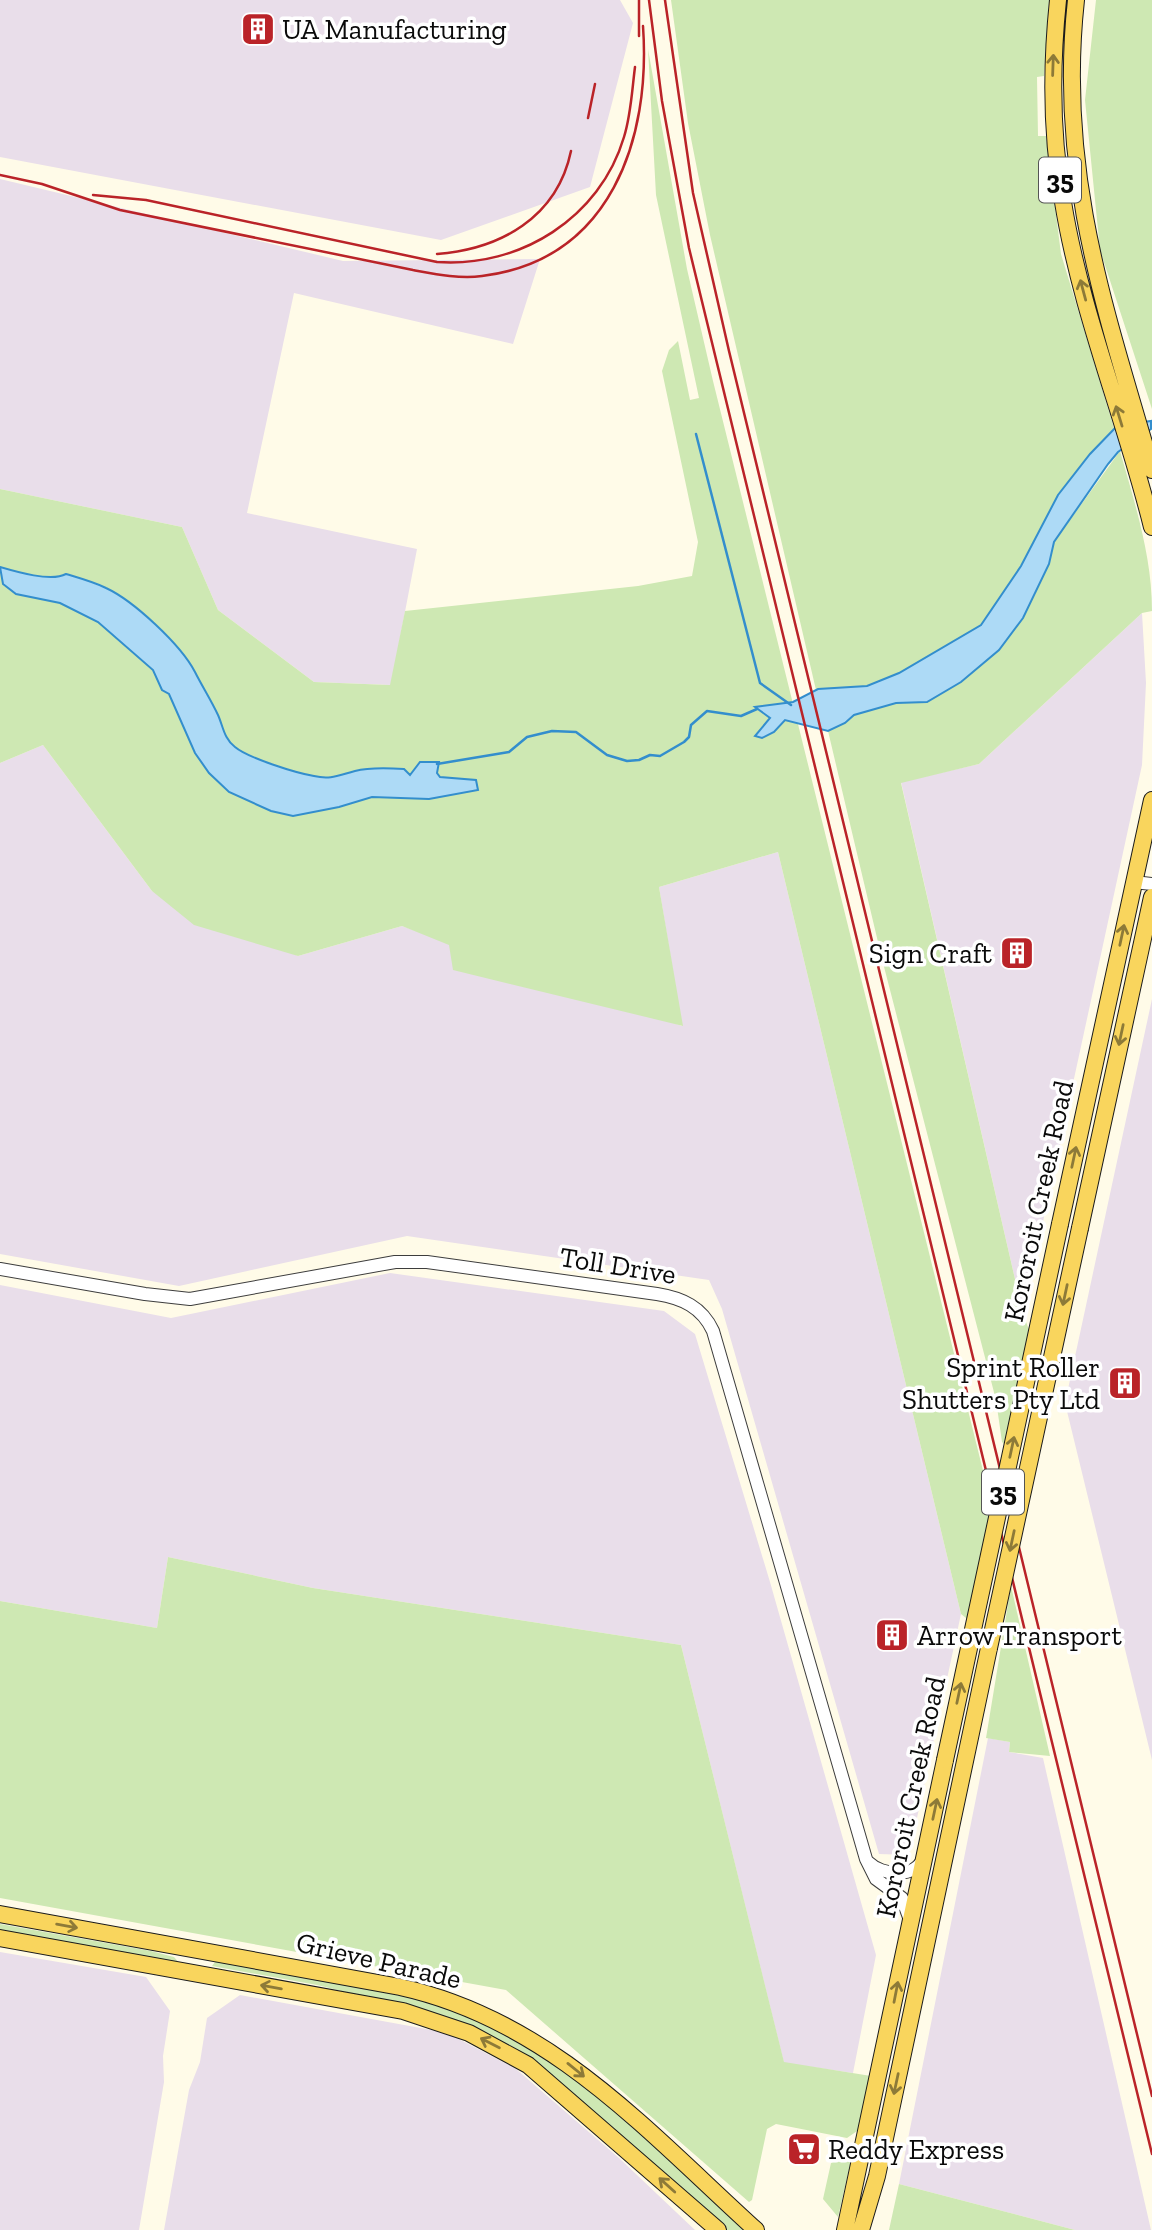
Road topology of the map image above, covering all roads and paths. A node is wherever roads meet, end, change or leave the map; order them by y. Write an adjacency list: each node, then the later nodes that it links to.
1 (1058, 0): 3 (main road, 35, one-way to 1)
2 (1076, 0): 3 (main road, 35)
3 (1147, 472): 4 (main road, 35)
4 (1152, 527)
5 (1152, 800): 7 (main road, Kororoit Creek Road / 35)
6 (1152, 884): 7 (street)
7 (1133, 887): 8 (street); 11 (main road, Kororoit Creek Road / 35, one-way to 7, bridge)
8 (1152, 897): 9 (main road, Kororoit Creek Road / 35)
9 (1149, 922): 20 (main road, Kororoit Creek Road / 35, one-way to 20, bridge)
10 (0, 1269): 12 (street, Toll Drive)
11 (925, 1852): 12 (street); 14 (main road, Kororoit Creek Road / 35)
12 (866, 1859): 14 (street, Toll Drive)
13 (0, 1914): 16 (main road, Grieve Parade, one-way to 16)
14 (908, 1935): 19 (main road, Kororoit Creek Road / 35, one-way to 14)
15 (0, 1938): 17 (main road, Grieve Parade, one-way to 15)
16 (752, 2223): 18 (main road, Grieve Parade)
17 (718, 2230)
18 (769, 2230)
19 (845, 2230)
20 (861, 2230)

